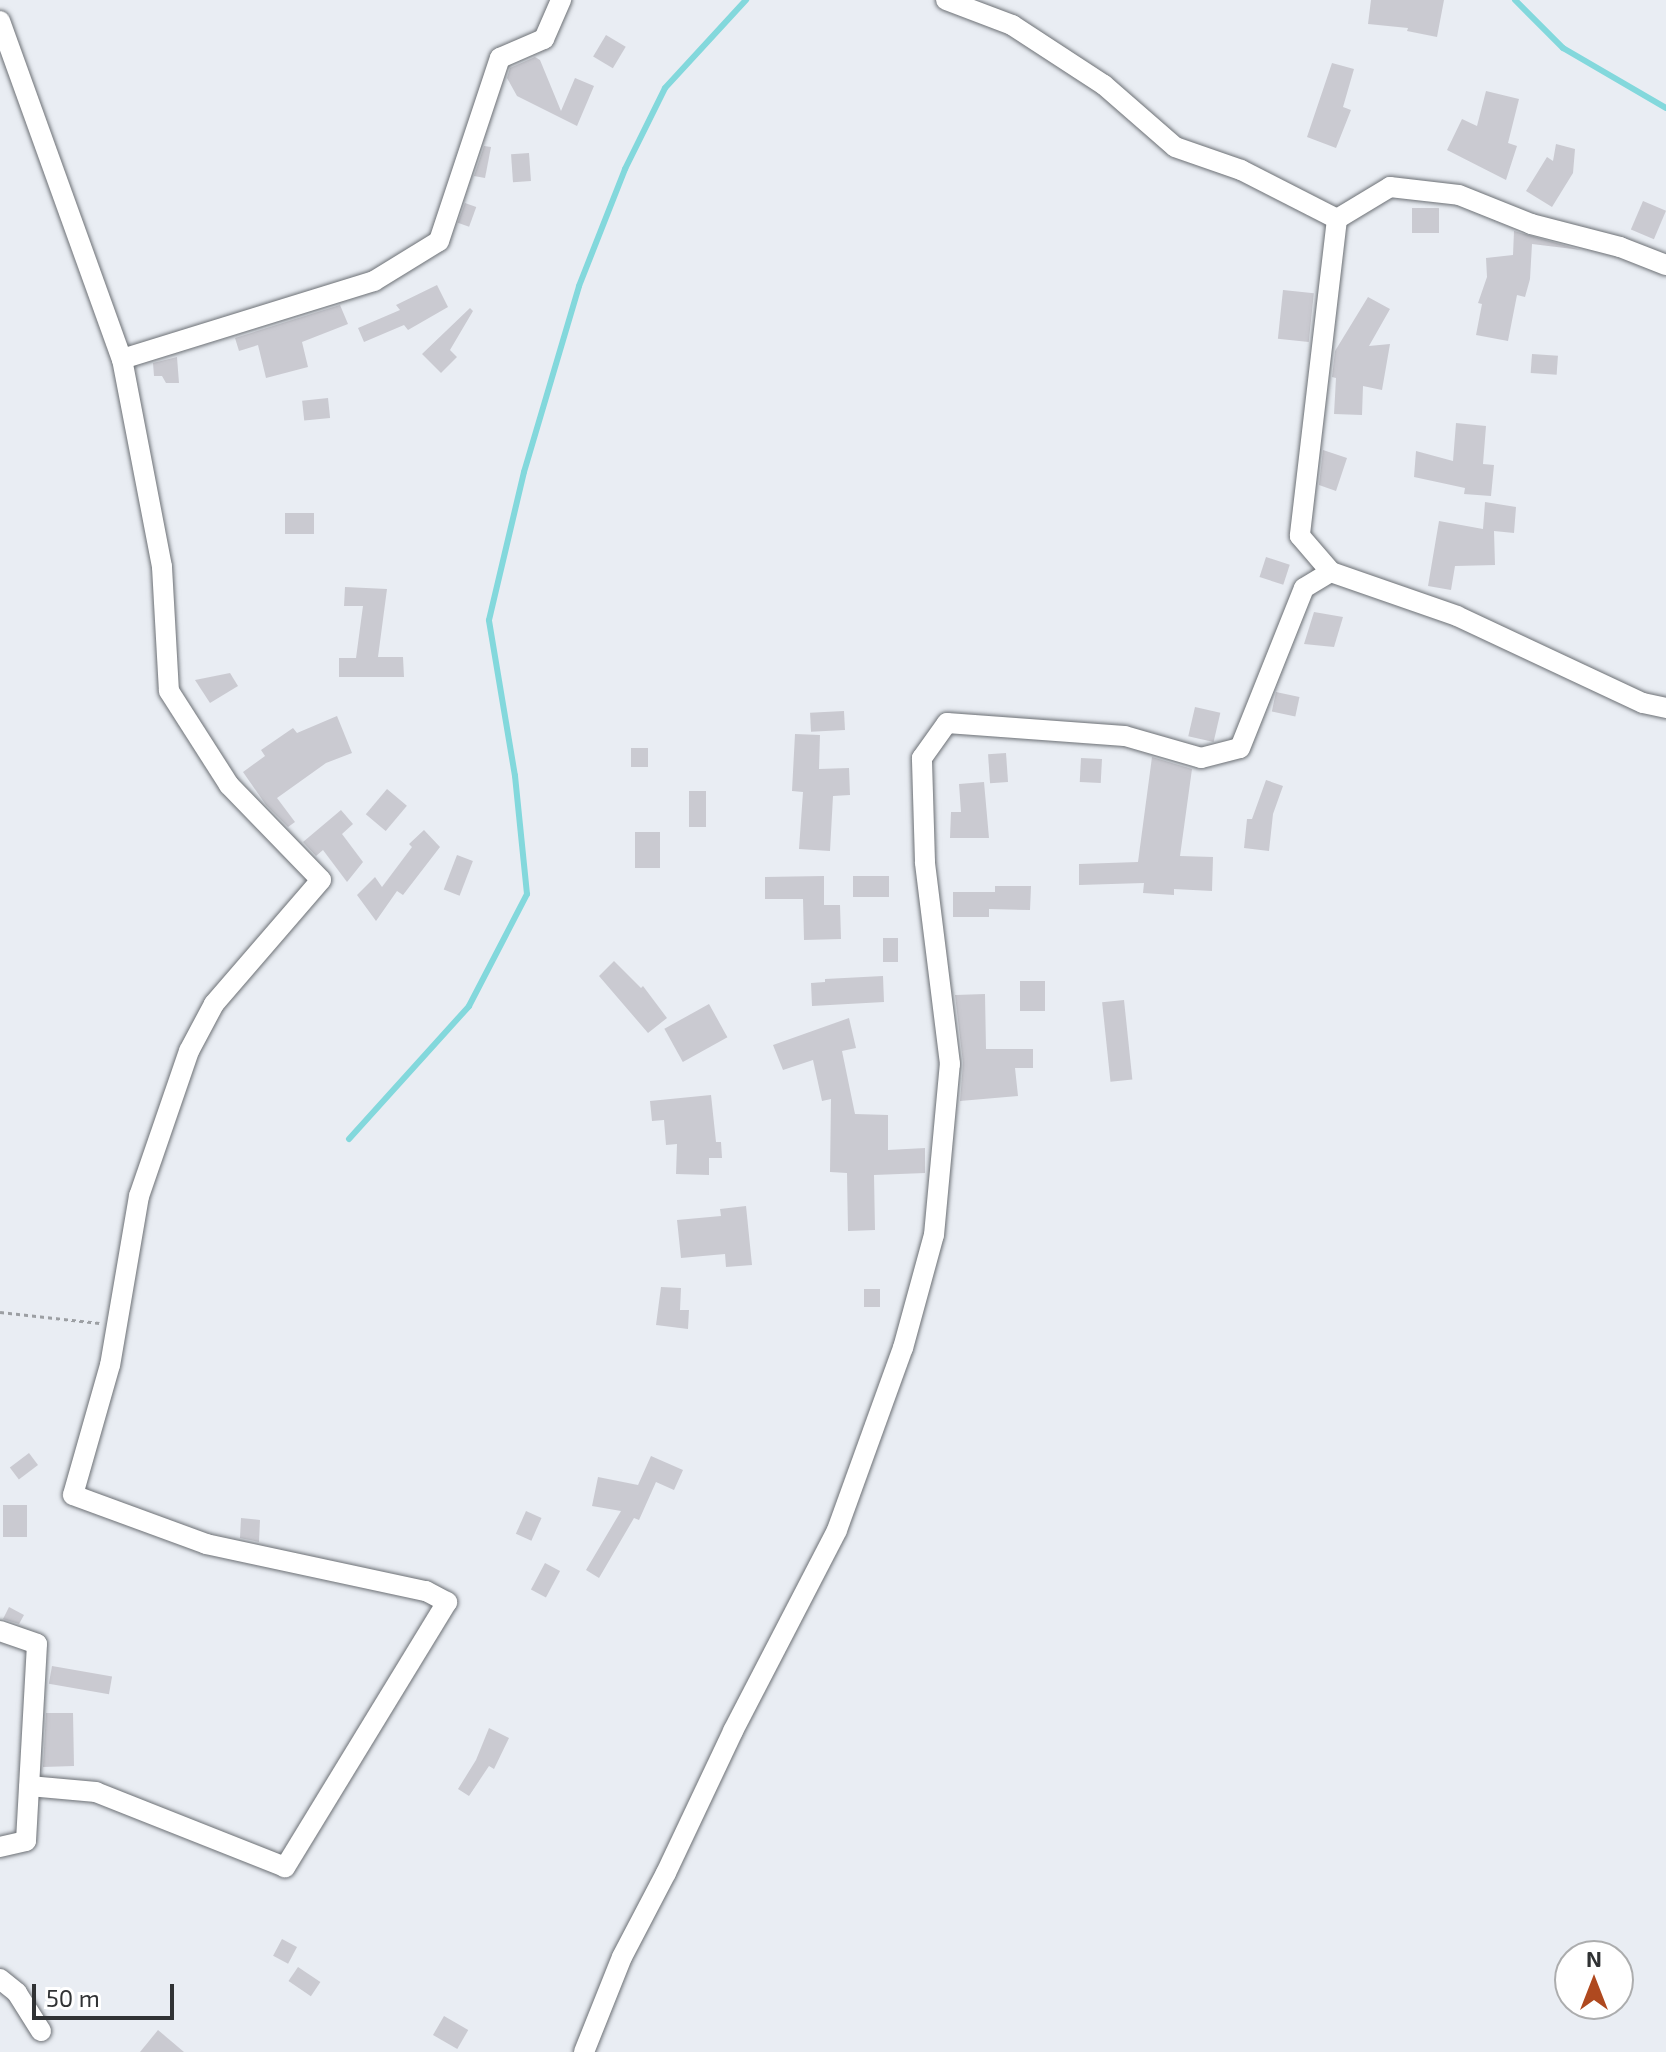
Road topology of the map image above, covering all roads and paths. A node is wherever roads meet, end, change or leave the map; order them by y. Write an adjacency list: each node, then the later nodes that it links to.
1 (561, 0): 6 (street)
2 (946, 0): 4 (street)
3 (0, 21): 6 (street)
4 (1337, 219): 5 (street); 7 (street)
5 (1666, 265)
6 (122, 359): 10 (street)
7 (1331, 572): 8 (street); 16 (street)
8 (1666, 708)
9 (0, 1312): 10 (path)
10 (116, 1327): 12 (street)
11 (0, 1631): 12 (street)
12 (29, 1786): 13 (street)
13 (0, 1847)
14 (0, 1979): 15 (street)
15 (41, 2031)
16 (584, 2052)

